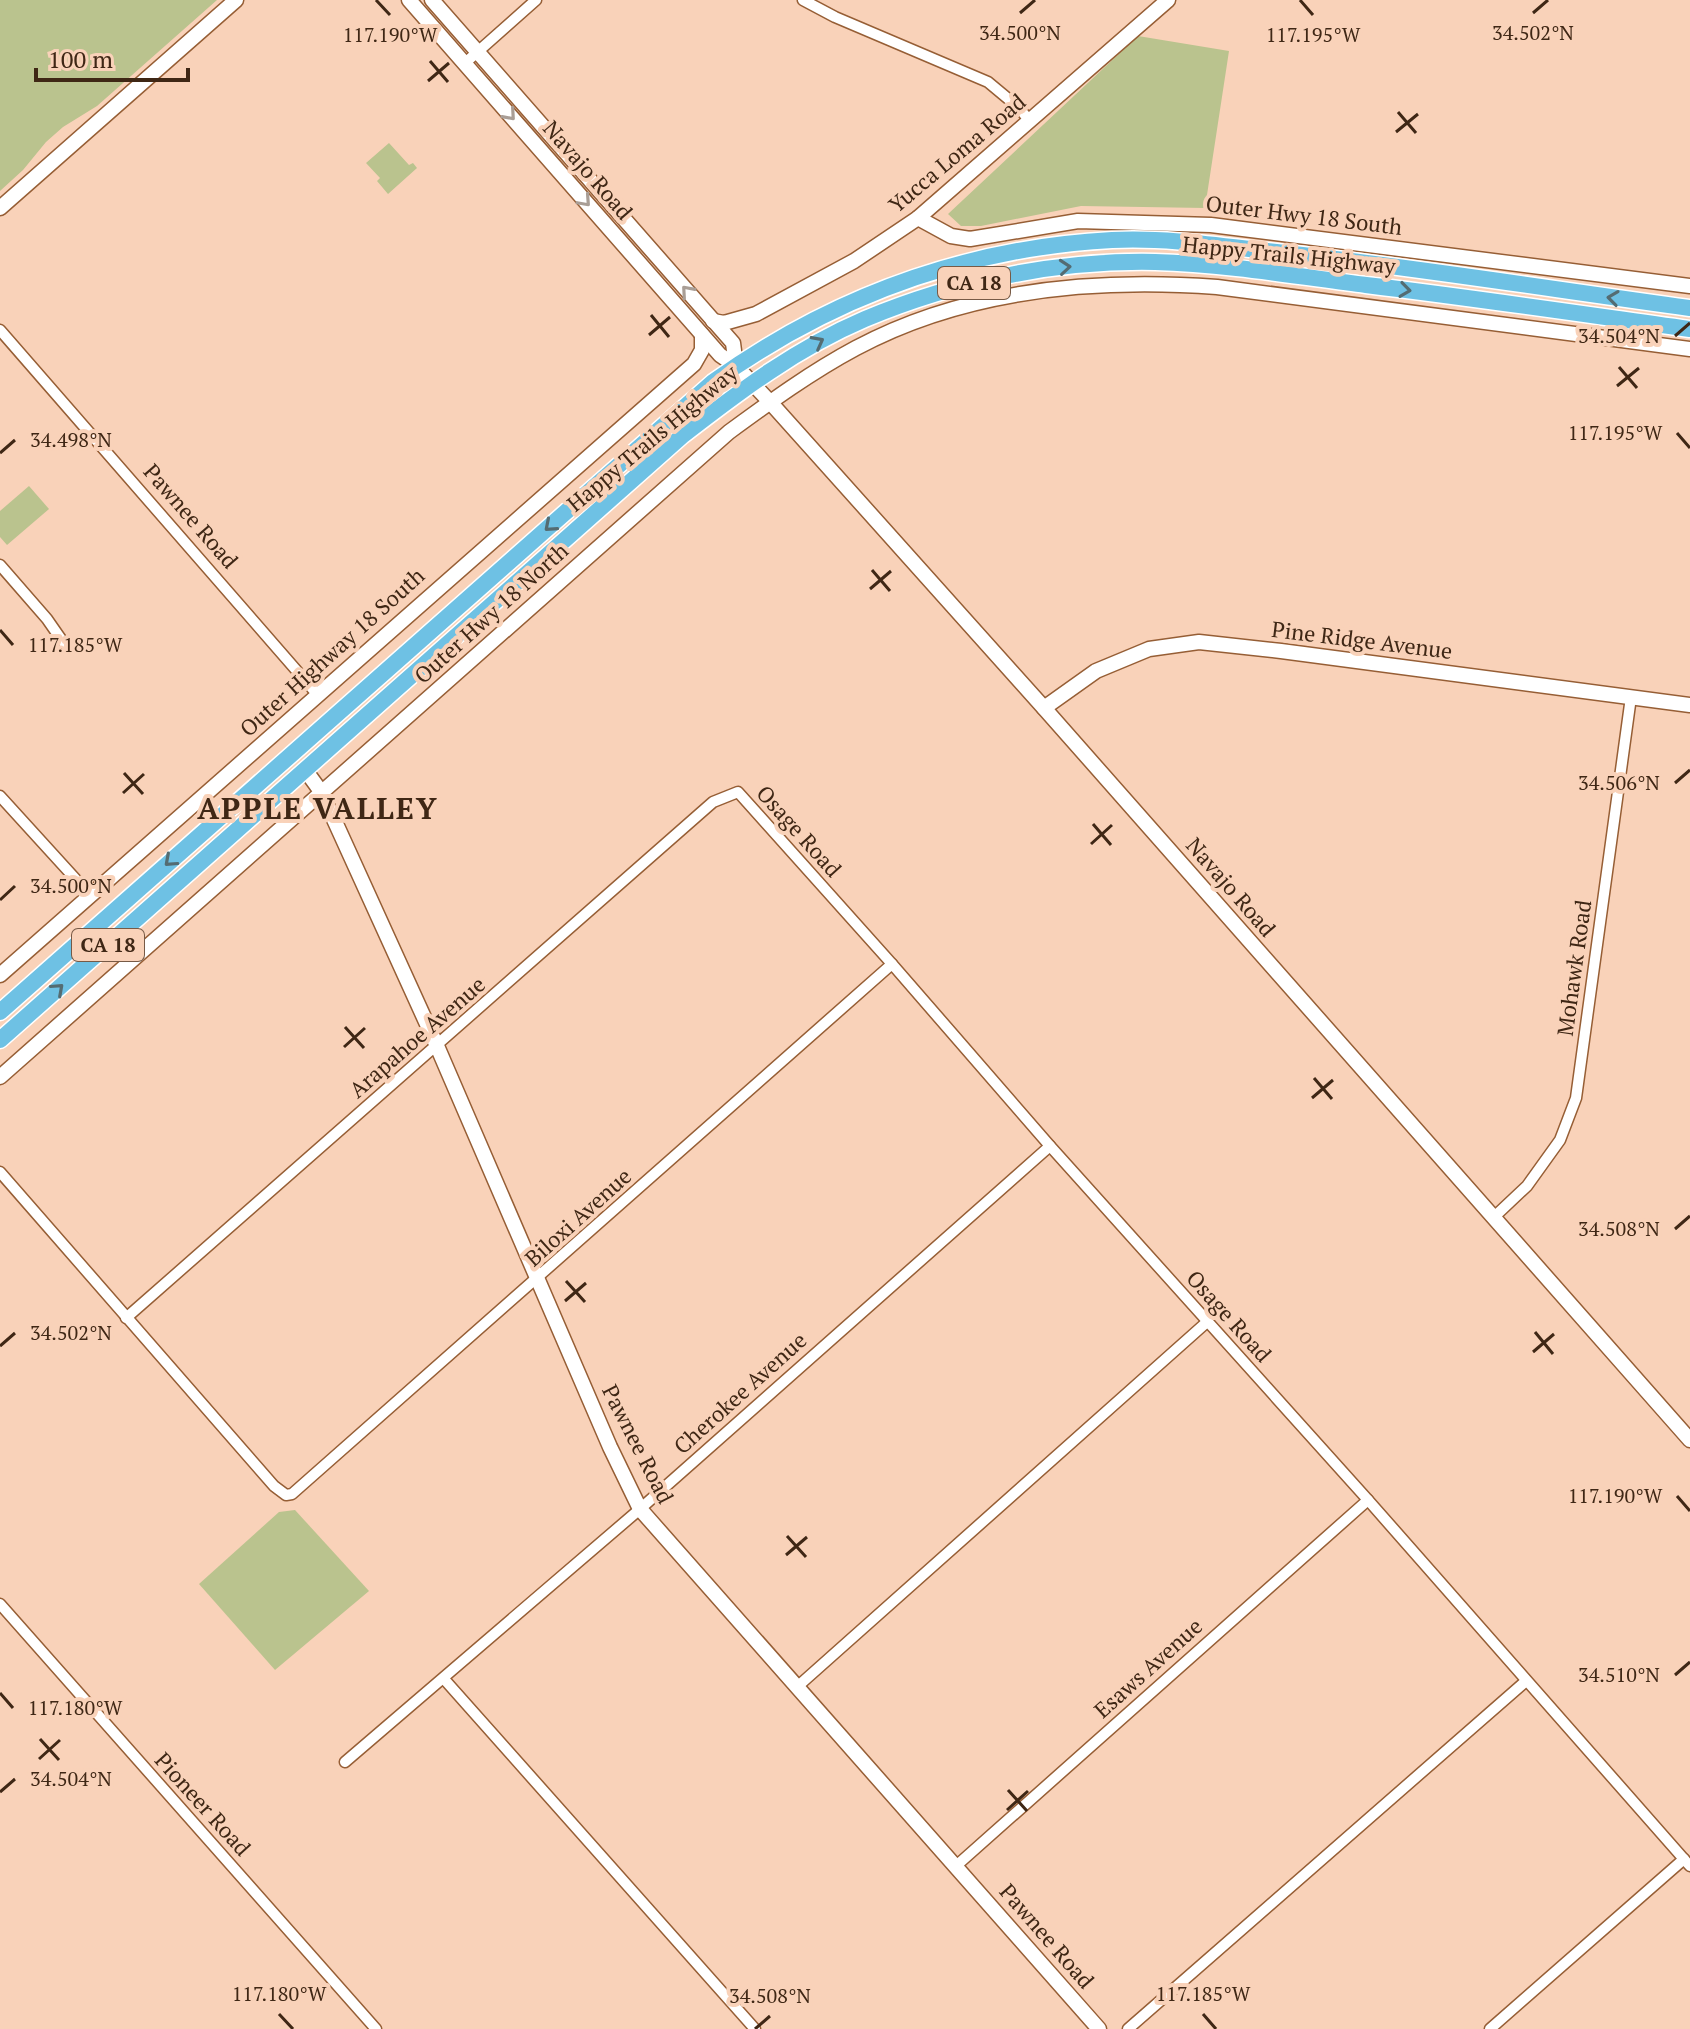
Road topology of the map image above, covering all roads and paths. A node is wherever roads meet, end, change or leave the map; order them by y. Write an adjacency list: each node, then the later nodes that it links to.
1 (236, 0): 10 (street)
2 (409, 0): 8 (street, Navajo Road)
3 (432, 0): 7 (street, Navajo Road)
4 (536, 0): 7 (street)
5 (803, 0): 9 (street)
6 (1168, 0): 9 (street, Yucca Loma Road)
7 (478, 51): 8 (street); 15 (street, Navajo Road, one-way to 7)
8 (465, 63): 18 (street, Navajo Road, one-way to 18)
9 (1030, 121): 11 (street, Yucca Loma Road)
10 (0, 208)
11 (918, 218): 12 (street, Outer Hwy 18 South); 14 (street, Yucca Loma Road)
12 (1690, 286)
13 (1690, 308): 23 (main road, Happy Trails Highway / CA 18, one-way to 23)
14 (756, 314): 15 (street); 19 (street)
15 (713, 321): 19 (street, Navajo Road)
16 (1690, 329): 24 (main road, Happy Trails Highway / CA 18, one-way to 16)
17 (0, 330): 29 (street, Pawnee Road)
18 (702, 335): 21 (street, Navajo Road); 22 (street)
19 (733, 343): 23 (street)
20 (1690, 349): 25 (street, Outer Hwy 18 North)
21 (720, 355): 22 (street); 23 (street, Navajo Road)
22 (694, 364): 29 (street, Outer Highway 18 South)
23 (736, 366): 24 (street, Navajo Road); 28 (main road, Happy Trails Highway / CA 18, one-way to 28)
24 (751, 382): 25 (street, Navajo Road); 35 (main road, Happy Trails Highway / CA 18)
25 (770, 402): 32 (street, Navajo Road); 37 (street, Outer Hwy 18 North)
26 (0, 565): 27 (street)
27 (63, 642)
28 (390, 667): 34 (main road, Happy Trails Highway / CA 18); 35 (main road)
29 (317, 694): 33 (street, Outer Highway 18 South)
30 (1631, 697): 31 (street, Pine Ridge Avenue); 32 (street, Pine Ridge Avenue); 49 (street, Mohawk Road)
31 (1690, 705)
32 (1044, 708): 49 (street, Navajo Road)
33 (274, 733): 34 (street); 40 (street, Outer Highway 18 South)
34 (292, 753): 39 (main road); 43 (main road, Happy Trails Highway / CA 18, one-way to 43)
35 (306, 771): 37 (street, Pawnee Road); 39 (main road, Happy Trails Highway / CA 18)
36 (738, 792): 41 (street, Osage Road); 45 (street, Arapahoe Avenue)
37 (322, 793): 45 (street, Pawnee Road); 46 (street, Outer Hwy 18 North)
38 (0, 796): 40 (street)
39 (216, 849): 44 (main road, Happy Trails Highway / CA 18, one-way to 39)
40 (91, 896): 42 (street, Outer Highway 18 South)
41 (892, 964): 47 (street, Osage Road); 50 (street, Biloxi Avenue)
42 (0, 975)
43 (0, 1012)
44 (0, 1040)
45 (437, 1046): 50 (street, Pawnee Road); 51 (street, Arapahoe Avenue)
46 (0, 1077)
47 (1050, 1146): 52 (street, Osage Road); 55 (street, Cherokee Avenue)
48 (0, 1172): 51 (street)
49 (1493, 1218): 53 (street, Navajo Road)
50 (538, 1279): 51 (street, Biloxi Avenue); 55 (street, Pawnee Road)
51 (126, 1318)
52 (1207, 1322): 54 (street, Osage Road); 59 (street)
53 (1690, 1440)
54 (1368, 1500): 58 (street, Osage Road); 62 (street, Esaws Avenue)
55 (640, 1509): 57 (street, Cherokee Avenue); 59 (street, Pawnee Road)
56 (0, 1604): 63 (street, Pioneer Road)
57 (444, 1679): 60 (street, Cherokee Avenue); 64 (street)
58 (1526, 1681): 61 (street, Osage Road); 66 (street)
59 (797, 1687): 62 (street, Pawnee Road)
60 (345, 1762)
61 (1687, 1863): 67 (street)
62 (956, 1866): 65 (street, Pawnee Road)
63 (376, 2029)
64 (755, 2029)
65 (1099, 2029)
66 (1128, 2029)
67 (1490, 2029)

